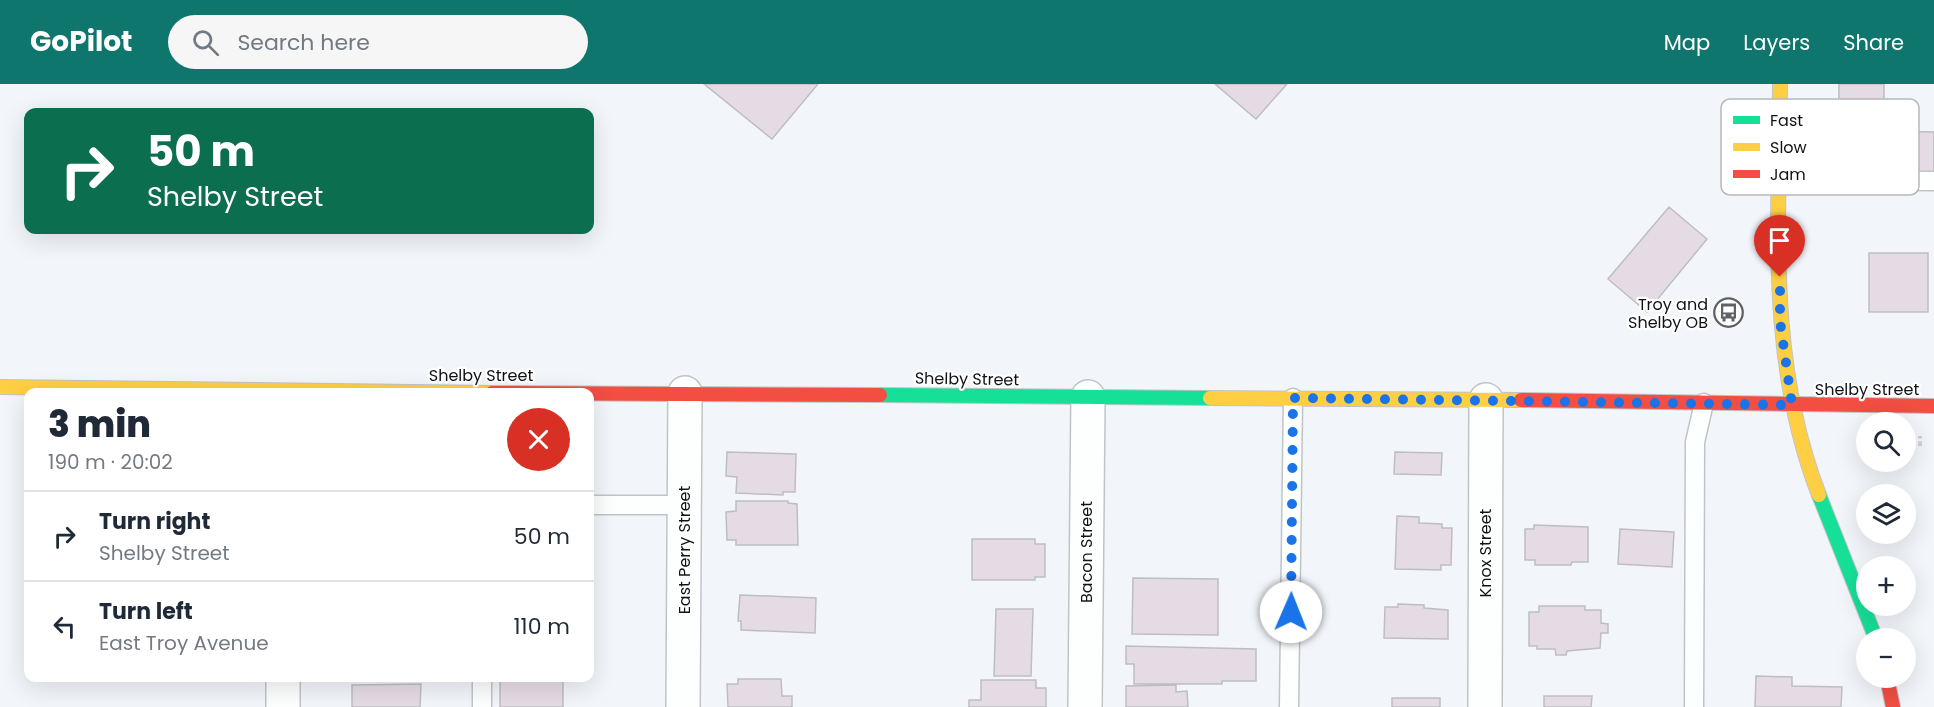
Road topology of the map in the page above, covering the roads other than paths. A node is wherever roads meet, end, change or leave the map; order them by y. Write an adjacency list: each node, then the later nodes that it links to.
1 (1919, 181): 2 (lane)
2 (1934, 181)
3 (1780, 195): 12 (main road)
4 (0, 387): 5 (main road, Shelby Street)
5 (24, 389)
6 (594, 393): 7 (main road, Shelby Street)
7 (685, 393): 8 (main road, Shelby Street); 15 (street, East Perry Street)
8 (1088, 397): 9 (main road, Shelby Street); 23 (street, Bacon Street)
9 (1293, 398): 10 (main road, Shelby Street); 24 (lane)
10 (1486, 400): 11 (main road, Shelby Street); 25 (street, Knox Street)
11 (1704, 403): 12 (main road, Shelby Street); 26 (lane)
12 (1792, 405): 13 (main road, Shelby Street); 16 (main road)
13 (1934, 406)
14 (594, 505): 15 (lane)
15 (684, 505): 22 (street, East Perry Street)
16 (1872, 628)
17 (283, 682): 20 (street)
18 (482, 682): 21 (lane)
19 (1889, 688): 27 (main road)
20 (283, 707)
21 (482, 707)
22 (683, 707)
23 (1085, 707)
24 (1289, 707)
25 (1485, 707)
26 (1694, 707)
27 (1893, 707)

